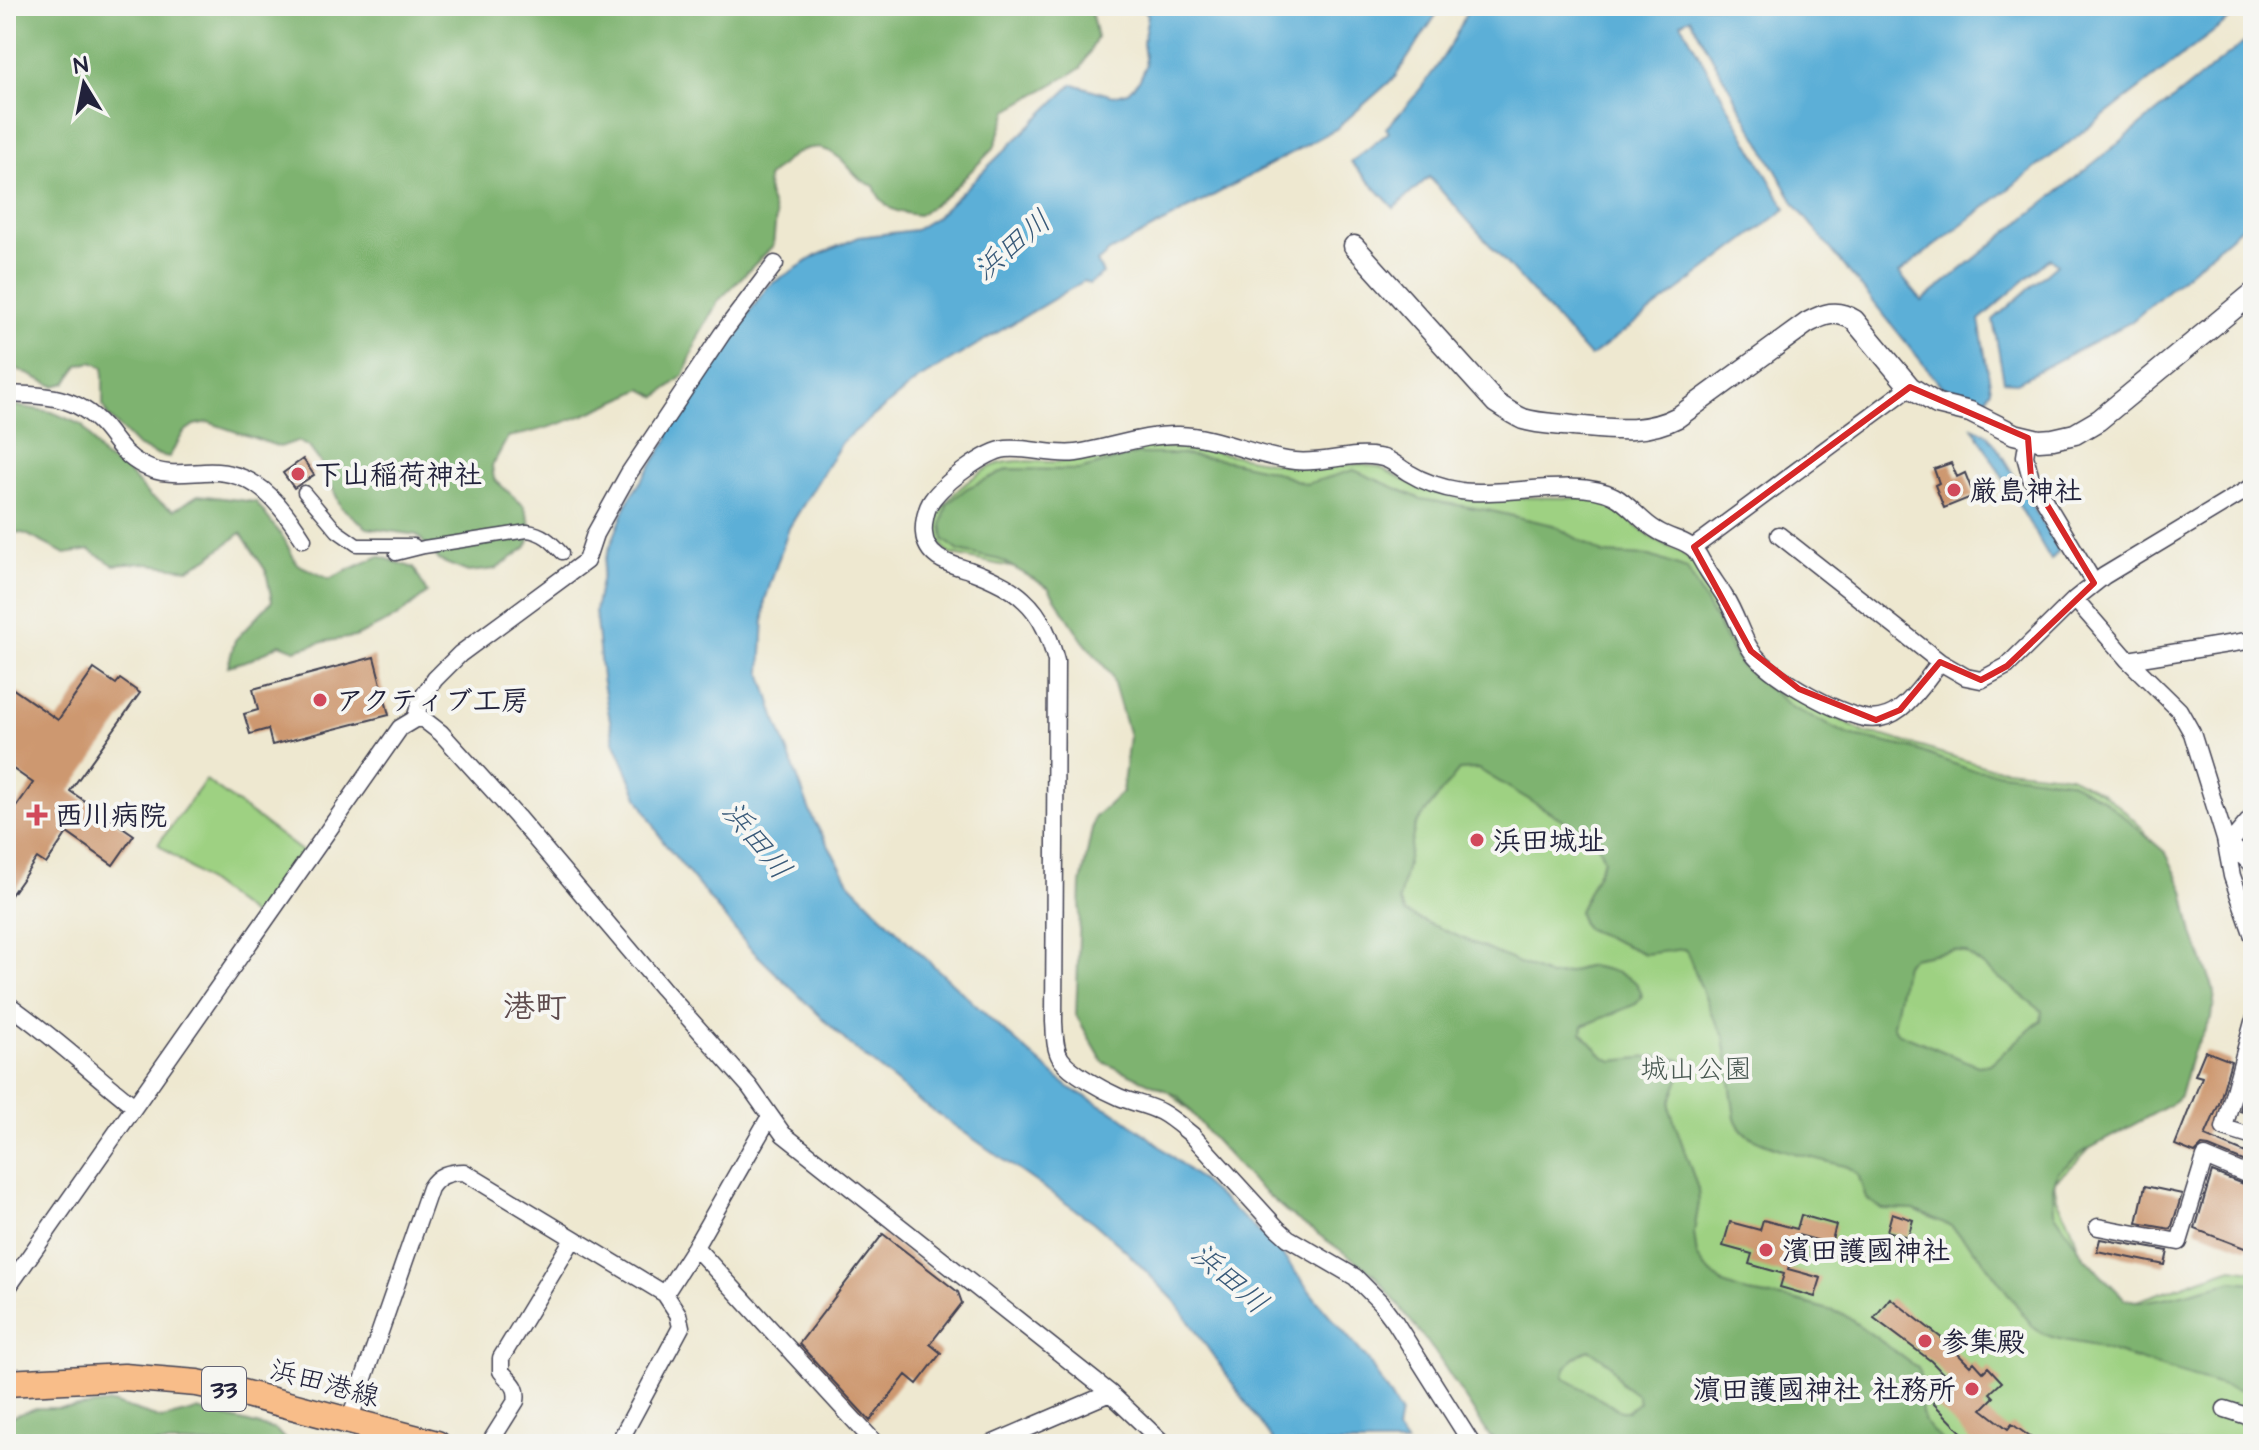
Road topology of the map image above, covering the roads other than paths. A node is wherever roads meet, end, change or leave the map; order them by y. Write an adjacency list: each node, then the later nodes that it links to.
1 (1354, 246): 4 (street)
2 (775, 264): 20 (street)
3 (2253, 293): 6 (street)
4 (1910, 387): 6 (street); 12 (street)
5 (6, 394): 10 (street)
6 (2028, 438): 15 (street)
7 (2253, 486): 15 (street)
8 (304, 492): 11 (street)
9 (1779, 535): 19 (street)
10 (303, 539)
11 (424, 547): 13 (street); 14 (street)
12 (1694, 547): 19 (street); 47 (street)
13 (562, 553)
14 (396, 554)
15 (2094, 583): 16 (street)
16 (2075, 599): 18 (street); 19 (street)
17 (2253, 640): 18 (street)
18 (2128, 660): 22 (street)
19 (1940, 662)
20 (415, 719): 27 (street); 28 (street)
21 (2253, 816): 22 (street)
22 (2225, 839): 23 (street); 24 (street)
23 (2253, 866)
24 (2253, 936)
25 (6, 1003): 27 (street)
26 (2253, 1022): 29 (street)
27 (134, 1106): 34 (street)
28 (770, 1116): 33 (street); 37 (street)
29 (2253, 1137)
30 (2253, 1177): 31 (street)
31 (2098, 1227)
32 (573, 1239): 35 (street); 40 (street); 42 (street)
33 (695, 1247): 35 (street); 44 (street)
34 (6, 1290)
35 (665, 1294): 43 (street)
36 (6, 1383): 40 (main road, 浜田港線 / 33)
37 (1110, 1393): 45 (street); 46 (street)
38 (2225, 1409): 39 (street)
39 (2253, 1418)
40 (349, 1421): 41 (main road, 浜田港線 / 33)
41 (437, 1444)
42 (489, 1444)
43 (618, 1444)
44 (876, 1444)
45 (991, 1444)
46 (1164, 1444)
47 (1472, 1444)

